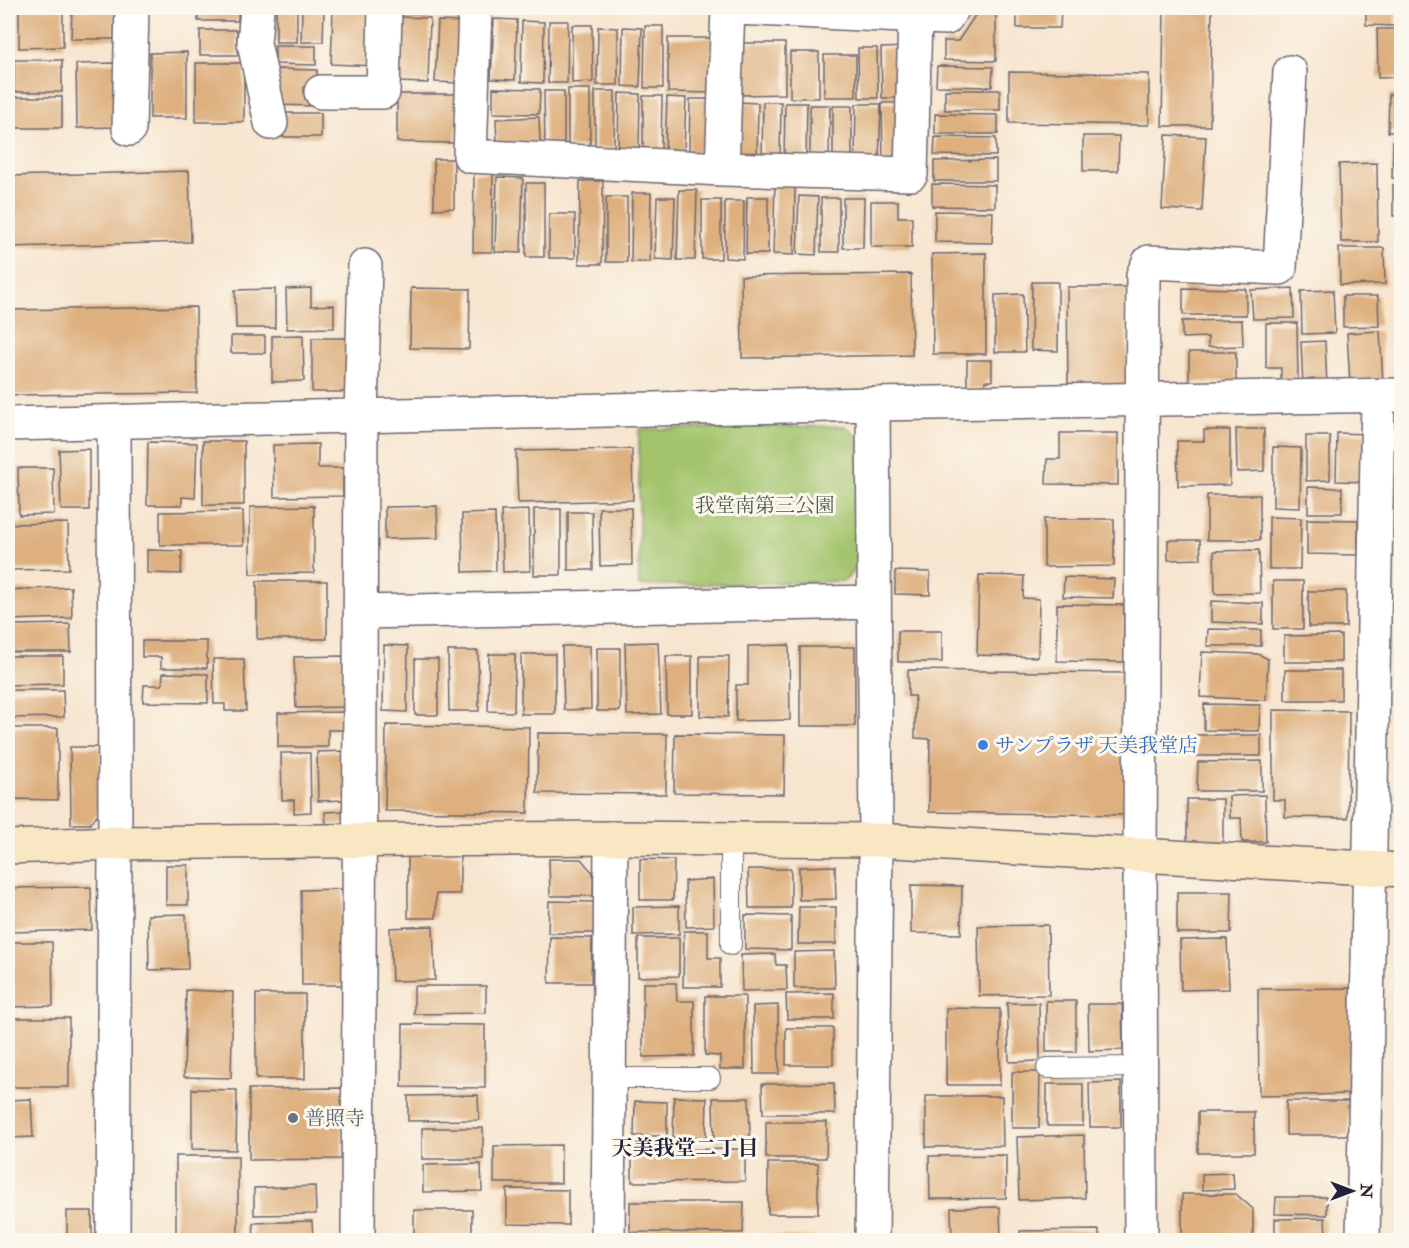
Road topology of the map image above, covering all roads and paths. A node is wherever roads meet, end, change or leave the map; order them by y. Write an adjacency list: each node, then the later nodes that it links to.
1 (132, 8): 12 (street)
2 (257, 8): 11 (street)
3 (385, 8): 10 (street)
4 (475, 8): 13 (street)
5 (728, 8): 13 (street)
6 (735, 8): 8 (street)
7 (953, 8): 8 (street)
8 (915, 16): 13 (street)
9 (1290, 72): 16 (street)
10 (321, 92)
11 (271, 123)
12 (129, 129)
13 (722, 169)
14 (365, 266): 18 (street)
15 (1390, 395): 16 (street); 30 (street)
16 (1143, 400): 17 (street); 29 (street)
17 (873, 404): 18 (street); 21 (street)
18 (361, 416): 19 (street); 22 (street)
19 (114, 422): 20 (street); 27 (street)
20 (8, 424)
21 (874, 602): 22 (street); 25 (street)
22 (361, 612): 26 (street)
23 (611, 838): 24 (street); 26 (street); 35 (street)
24 (731, 839): 25 (street); 32 (lane)
25 (876, 840): 29 (street); 40 (street)
26 (360, 841): 27 (street); 38 (street)
27 (116, 843): 28 (street); 37 (street)
28 (8, 848)
29 (1140, 855): 30 (street); 33 (street)
30 (1368, 869): 31 (street); 42 (street)
31 (1401, 870)
32 (731, 945)
33 (1140, 1066): 34 (lane); 41 (street)
34 (1047, 1068)
35 (609, 1078): 36 (lane); 39 (street)
36 (710, 1078)
37 (113, 1240)
38 (358, 1240)
39 (608, 1240)
40 (872, 1240)
41 (1141, 1240)
42 (1363, 1240)

